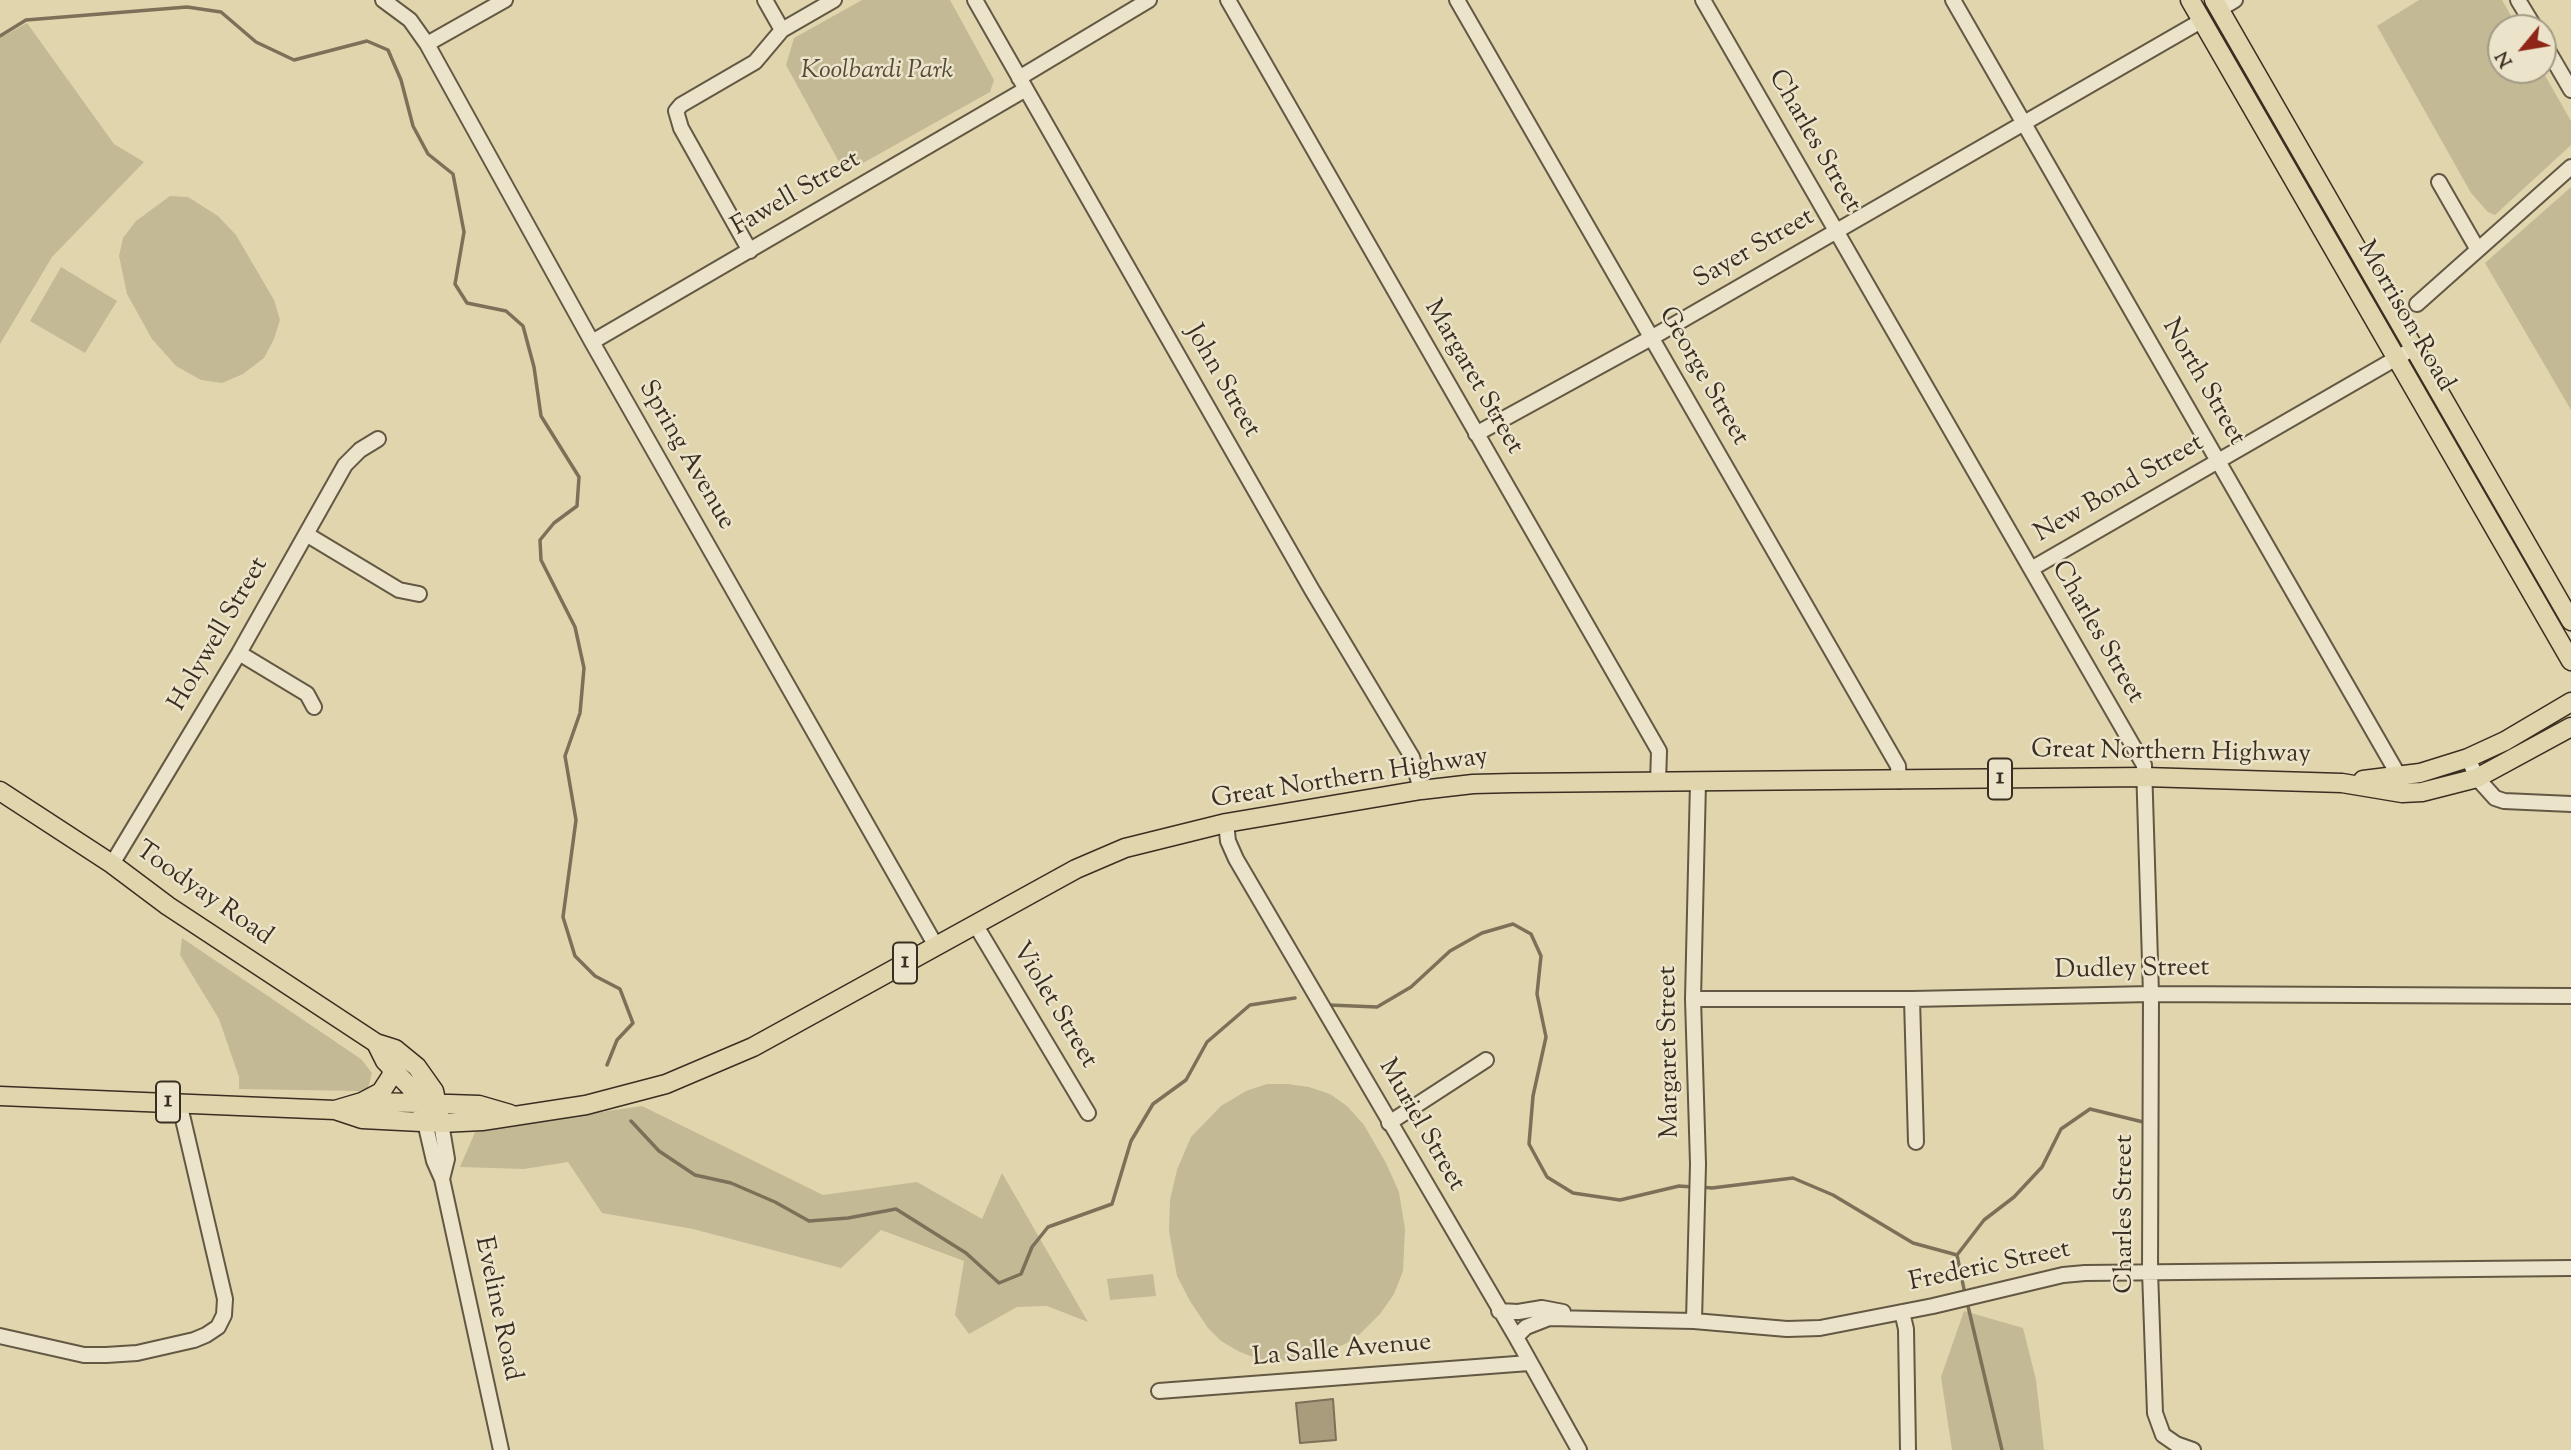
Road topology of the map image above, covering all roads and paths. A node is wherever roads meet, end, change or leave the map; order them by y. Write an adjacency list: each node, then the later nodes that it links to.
1 (383, 0): 16 (street, Spring Avenue)
2 (505, 0): 16 (street)
3 (765, 0): 15 (street)
4 (834, 0): 15 (street)
5 (975, 0): 19 (street, John Street)
6 (1149, 0): 19 (street, Fawell Street)
7 (1228, 0): 32 (street, Margaret Street)
8 (1457, 0): 28 (street, George Street)
9 (1703, 0): 24 (street, Charles Street)
10 (1953, 0): 21 (street, North Street)
11 (2190, 0): 14 (main road, Morrison Road)
12 (2200, 0): 13 (main road)
13 (2223, 3): 17 (main road); 30 (main road, Morrison Road)
14 (2201, 20): 17 (main road, Morrison Road); 21 (street, Sayer Street)
15 (782, 30): 26 (street)
16 (427, 44): 29 (street, Spring Avenue)
17 (2224, 60): 31 (main road, Morrison Road)
18 (2557, 66): 20 (street)
19 (1023, 84): 26 (street, Fawell Street); 51 (street, John Street)
20 (2571, 90)
21 (2024, 122): 24 (street, Sayer Street); 34 (street, North Street)
22 (2571, 167): 25 (street)
23 (2439, 182): 25 (street)
24 (1836, 231): 28 (street, Sayer Street); 36 (street, Charles Street)
25 (2478, 250): 27 (street)
26 (750, 251): 29 (street, Fawell Street)
27 (2417, 304)
28 (1651, 338): 32 (street, Sayer Street); 47 (street, George Street)
29 (592, 342): 57 (street, Spring Avenue)
30 (2414, 348): 31 (street, New Bond Street); 38 (main road, Morrison Road)
31 (2397, 358): 34 (street, New Bond Street); 40 (main road, Morrison Road)
32 (1476, 434): 49 (street, Margaret Street)
33 (378, 439): 35 (street, Holywell Street)
34 (2219, 462): 36 (street, New Bond Street); 50 (street, North Street)
35 (306, 534): 37 (street); 39 (street, Holywell Street)
36 (2031, 569): 45 (street, Charles Street)
37 (419, 594)
38 (2571, 621)
39 (239, 653): 42 (street); 55 (street, Holywell Street)
40 (2571, 661)
41 (2571, 702): 44 (main road, Great Northern Highway / 1)
42 (314, 706)
43 (2571, 727): 46 (main road, Great Northern Highway / 1)
44 (2468, 758): 46 (street); 50 (main road, Great Northern Highway / 1)
45 (2145, 777): 47 (main road, Great Northern Highway / 1); 50 (main road, Great Northern Highway / 1); 58 (street, Charles Street)
46 (2477, 778): 50 (main road, Great Northern Highway / 1); 53 (street)
47 (1899, 781): 48 (main road, Great Northern Highway / 1)
48 (1698, 782): 49 (main road, Great Northern Highway / 1); 60 (street, Margaret Street)
49 (1658, 783): 51 (main road, Great Northern Highway / 1)
50 (2400, 784)
51 (1421, 790): 54 (main road, Great Northern Highway / 1)
52 (0, 792): 55 (main road, Toodyay Road)
53 (2571, 804)
54 (1226, 823): 56 (main road, Great Northern Highway / 1); 73 (street, Muriel Street)
55 (112, 864): 62 (main road, Toodyay Road)
56 (975, 924): 57 (main road, Great Northern Highway / 1); 70 (street, Violet Street)
57 (936, 946): 71 (main road, Great Northern Highway / 1)
58 (2151, 994): 59 (street, Dudley Street); 61 (street, Dudley Street); 76 (street, Charles Street)
59 (2571, 996)
60 (1693, 999): 61 (street, Dudley Street); 80 (street, Margaret Street)
61 (1912, 999): 74 (street)
62 (376, 1043): 64 (main road, Toodyay Road); 68 (main road, Toodyay Road)
63 (1486, 1060): 73 (street)
64 (391, 1068): 67 (main road); 68 (main road, Toodyay Road)
65 (0, 1096): 66 (main road, Great Northern Highway / 1)
66 (179, 1102): 69 (main road, Great Northern Highway / 1); 81 (street)
67 (362, 1102): 68 (main road, Great Northern Highway / 1); 69 (main road, Great Northern Highway / 1)
68 (429, 1103): 71 (main road, Great Northern Highway / 1); 72 (main road, Toodyay Road)
69 (335, 1110): 72 (main road, Great Northern Highway / 1)
70 (1088, 1113)
71 (513, 1115): 72 (main road, Great Northern Highway / 1)
72 (433, 1122): 85 (street, Eveline Road)
73 (1389, 1123): 77 (street, Muriel Street)
74 (1916, 1142)
75 (2571, 1268): 76 (street, Frederic Street)
76 (2150, 1271): 78 (street, Frederic Street); 88 (street, Charles Street)
77 (1499, 1311): 79 (street, Frederic Street); 82 (street, Muriel Street)
78 (1902, 1312): 80 (street, Frederic Street); 87 (street)
79 (1588, 1317): 80 (street, Frederic Street); 82 (street, Frederic Street)
80 (1694, 1321)
81 (0, 1336)
82 (1516, 1337): 83 (street, Muriel Street)
83 (1529, 1363): 84 (street, La Salle Avenue); 86 (street, Muriel Street)
84 (1159, 1391)
85 (501, 1450)
86 (1579, 1450)
87 (1908, 1450)
88 (2193, 1450)

